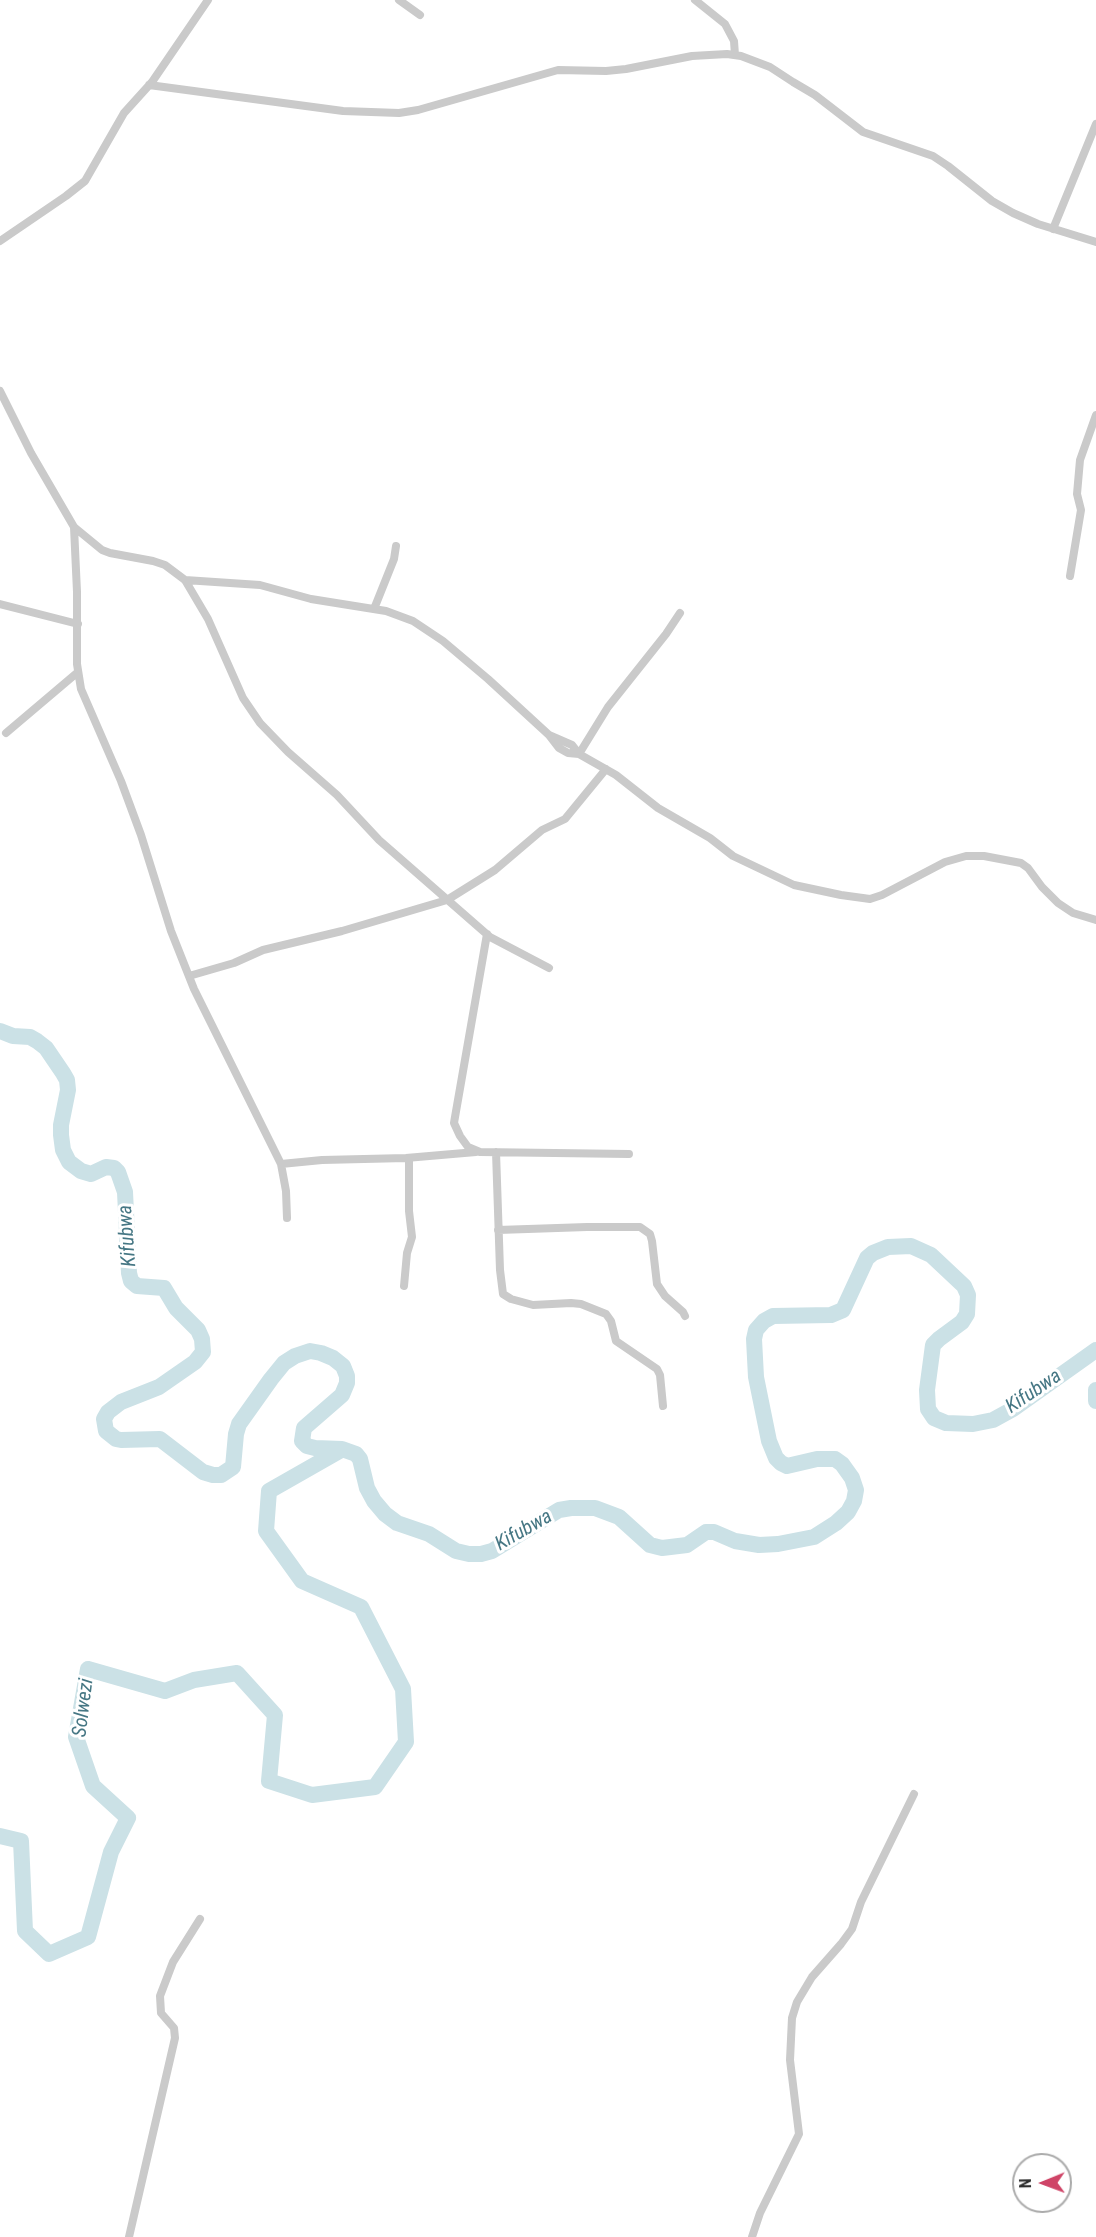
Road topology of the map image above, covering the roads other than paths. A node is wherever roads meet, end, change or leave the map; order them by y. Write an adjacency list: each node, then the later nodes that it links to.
1 (208, 0): 6 (street)
2 (399, 0): 4 (street)
3 (695, 0): 5 (street)
4 (420, 15)
5 (735, 55): 6 (street); 8 (street)
6 (149, 85): 9 (street)
7 (1096, 124): 8 (street)
8 (1053, 229): 10 (street)
9 (0, 241)
10 (1096, 242)
11 (0, 391): 13 (street)
12 (1096, 415): 15 (street)
13 (74, 527): 16 (street); 20 (street)
14 (396, 546): 18 (street)
15 (1070, 576)
16 (185, 580): 18 (street); 25 (street)
17 (0, 604): 20 (street)
18 (374, 609): 23 (street)
19 (680, 613): 23 (street)
20 (78, 624): 21 (street)
21 (78, 672): 22 (street); 29 (street)
22 (6, 733)
23 (579, 754): 24 (street)
24 (606, 769): 25 (street); 26 (street)
25 (447, 900): 27 (street); 29 (street)
26 (1096, 920)
27 (487, 934): 28 (street); 30 (street)
28 (549, 968)
29 (189, 976): 34 (street)
30 (480, 1152): 31 (street); 33 (street)
31 (496, 1152): 32 (street); 36 (street)
32 (629, 1154)
33 (409, 1158): 34 (street); 37 (street)
34 (281, 1164): 35 (street)
35 (287, 1218)
36 (498, 1230): 38 (street); 39 (street)
37 (404, 1286)
38 (685, 1316)
39 (663, 1406)
40 (914, 1794): 43 (street)
41 (200, 1919): 42 (street)
42 (129, 2237)
43 (752, 2237)

